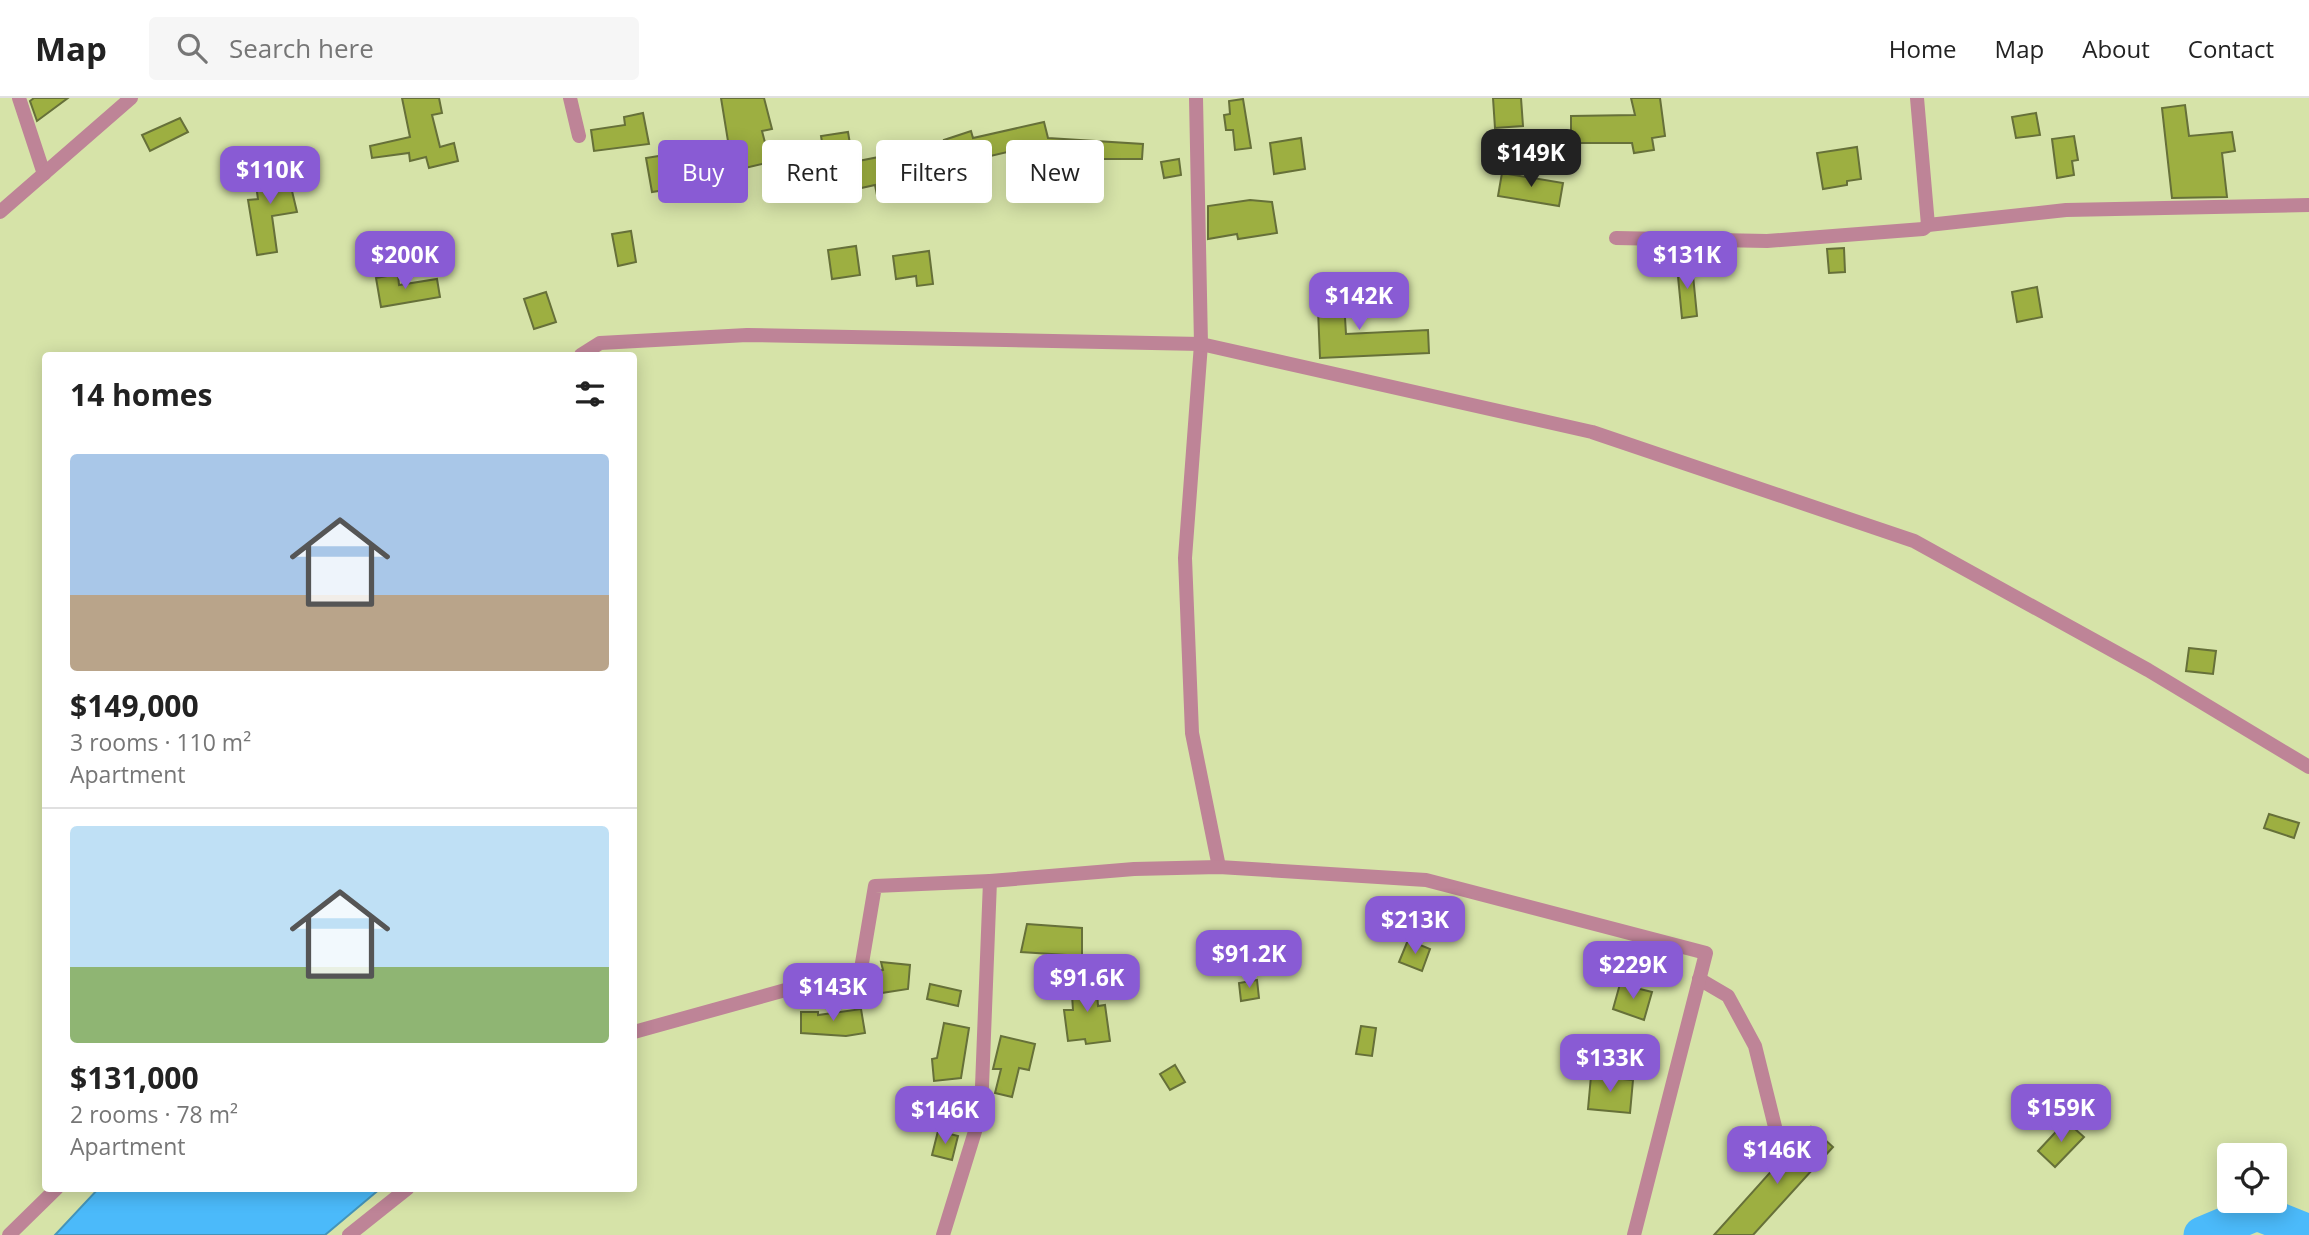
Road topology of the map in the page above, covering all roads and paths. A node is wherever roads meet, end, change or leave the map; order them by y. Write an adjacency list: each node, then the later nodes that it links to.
1 (19, 98): 7 (street)
2 (131, 98): 7 (street)
3 (570, 98): 6 (street)
4 (1196, 98): 12 (street)
5 (1917, 98): 10 (street)
6 (579, 136)
7 (44, 174): 9 (street)
8 (2309, 205): 10 (street)
9 (0, 212)
10 (1927, 225): 11 (street)
11 (1616, 238)
12 (1201, 344): 13 (street); 14 (street); 15 (street)
13 (585, 352)
14 (2309, 767)
15 (1219, 867): 16 (street); 17 (street)
16 (990, 881): 18 (street); 24 (street)
17 (1699, 979): 19 (street); 25 (street)
18 (637, 1031)
19 (1780, 1147)
20 (53, 1192): 22 (street)
21 (403, 1192): 23 (street)
22 (9, 1235)
23 (349, 1235)
24 (943, 1235)
25 (1634, 1235)

